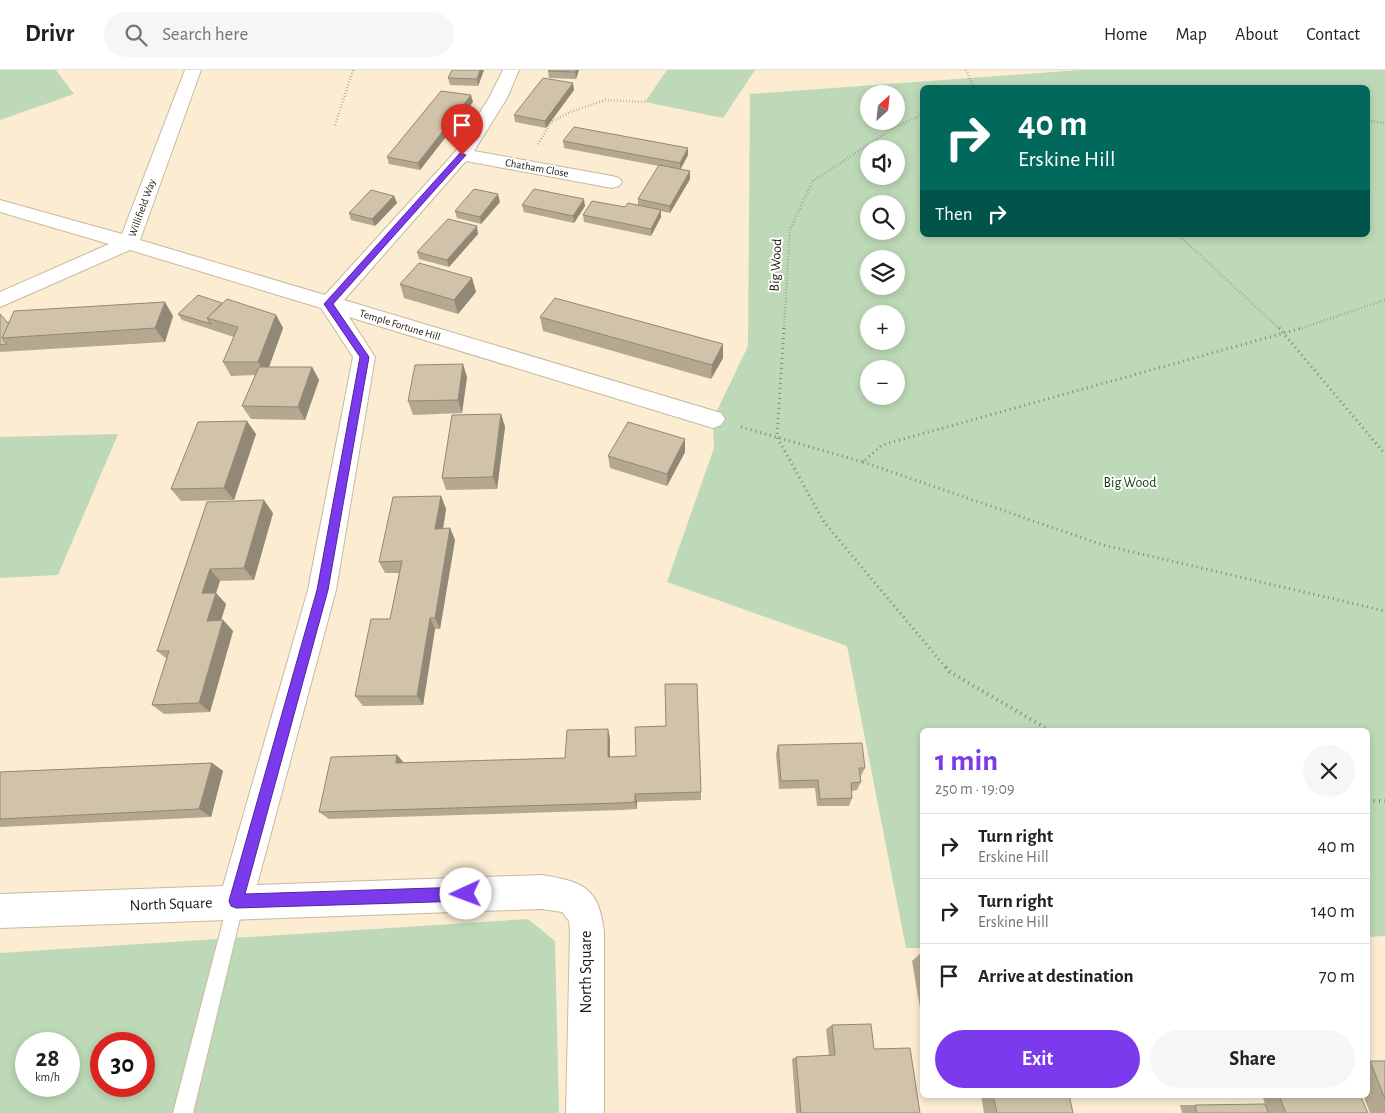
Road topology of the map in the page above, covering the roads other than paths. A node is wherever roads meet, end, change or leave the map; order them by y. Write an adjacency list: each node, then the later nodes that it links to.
1 (193, 70): 6 (street, Willifield Way)
2 (511, 70): 3 (street)
3 (462, 155): 4 (street, Chatham Close); 8 (street)
4 (612, 182)
5 (0, 206): 6 (street, Temple Fortune Hill)
6 (129, 243): 7 (street, Willifield Way); 8 (street, Temple Fortune Hill)
7 (0, 300)
8 (328, 304): 9 (street, Temple Fortune Hill); 10 (street)
9 (713, 419)
10 (236, 901): 11 (street, North Square); 12 (lane); 13 (street, North Square)
11 (0, 911)
12 (183, 1113)
13 (585, 1113)

